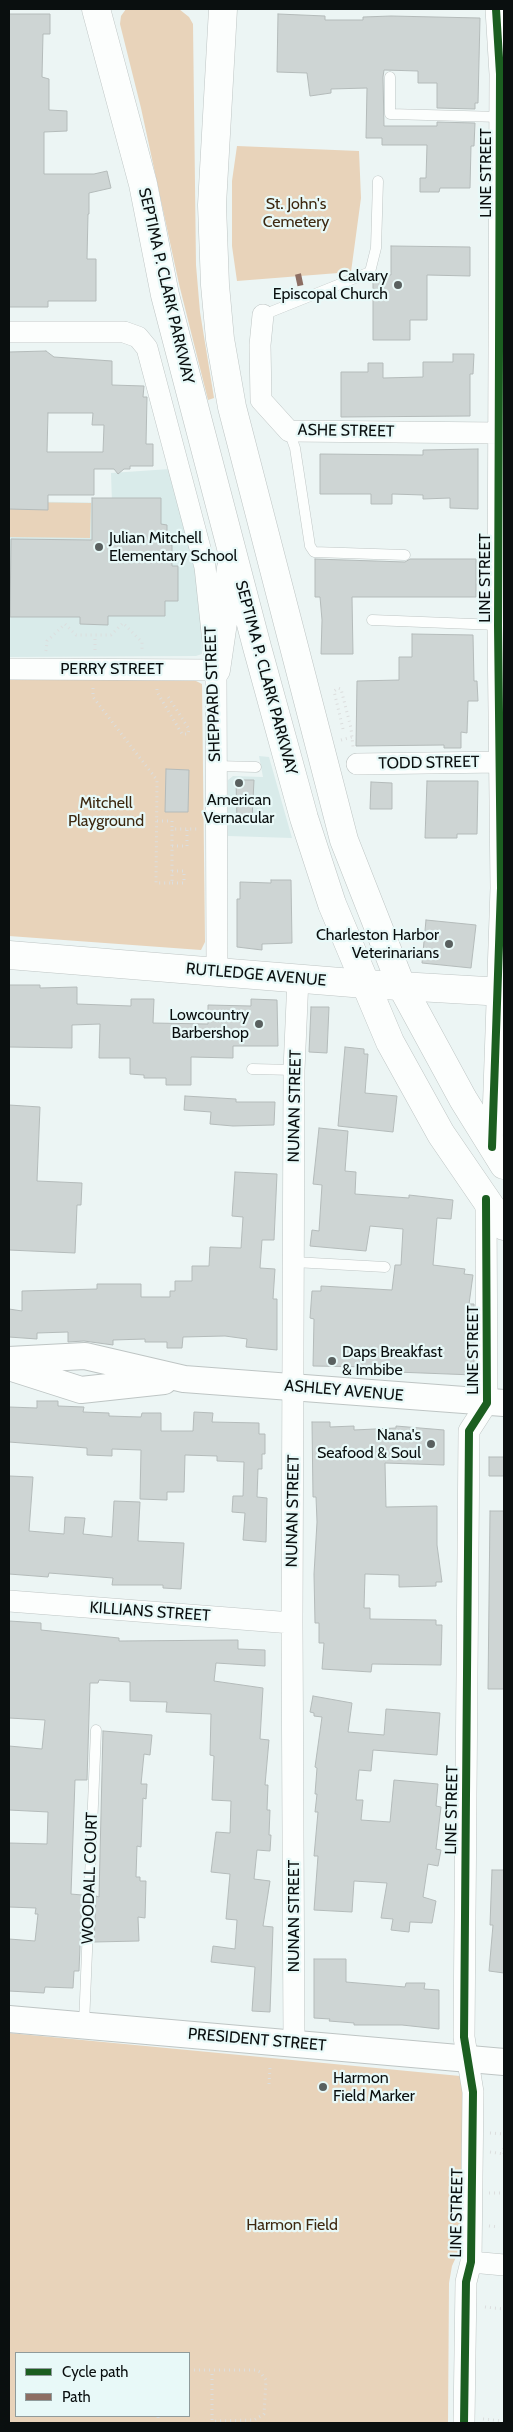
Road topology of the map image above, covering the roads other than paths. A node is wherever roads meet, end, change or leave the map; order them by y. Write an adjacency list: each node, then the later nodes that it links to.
1 (96, 9): 15 (main road, SEPTIMA P. CLARK PARKWAY)
2 (223, 9): 30 (main road, SEPTIMA P. CLARK PARKWAY)
3 (496, 9): 4 (street, LINE STREET)
4 (502, 74): 6 (street, LINE STREET)
5 (390, 77): 6 (lane)
6 (500, 116): 8 (street, LINE STREET)
7 (378, 181): 9 (lane)
8 (502, 252): 12 (street, LINE STREET)
9 (263, 315): 11 (street, ASHE STREET)
10 (9, 332): 20 (street, SHEPPARD STREET)
11 (289, 431): 12 (street, ASHE STREET); 16 (lane)
12 (499, 434): 13 (street, LINE STREET)
13 (502, 456): 14 (street, LINE STREET)
14 (501, 554): 18 (street, LINE STREET)
15 (233, 555): 20 (main road); 29 (main road, SEPTIMA P. CLARK PARKWAY)
16 (404, 555)
17 (372, 620): 18 (lane)
18 (498, 625): 21 (street, LINE STREET)
19 (9, 669): 20 (street, PERRY STREET)
20 (216, 670): 24 (street, SHEPPARD STREET)
21 (502, 684): 23 (street, LINE STREET)
22 (356, 758): 23 (street, TODD STREET)
23 (500, 762): 31 (street, LINE STREET)
24 (216, 766): 25 (lane); 27 (street, SHEPPARD STREET)
25 (256, 767)
26 (9, 955): 27 (main road, RUTLEDGE AVENUE)
27 (217, 972): 28 (main road, RUTLEDGE AVENUE)
28 (298, 978): 29 (main road, RUTLEDGE AVENUE); 33 (street, NUNAN STREET)
29 (365, 984): 30 (main road, RUTLEDGE AVENUE); 35 (main road, SEPTIMA P. CLARK PARKWAY)
30 (401, 985): 31 (main road, RUTLEDGE AVENUE); 34 (main road, SEPTIMA P. CLARK PARKWAY)
31 (501, 992): 34 (street, LINE STREET)
32 (252, 1069): 33 (lane)
33 (294, 1070): 37 (street, NUNAN STREET)
34 (498, 1156)
35 (486, 1199): 36 (main road, SEPTIMA P. CLARK PARKWAY); 43 (street, LINE STREET)
36 (504, 1226)
37 (294, 1262): 38 (lane); 42 (street, NUNAN STREET)
38 (385, 1267)
39 (9, 1360): 41 (street, ASHLEY AVENUE)
40 (9, 1367): 41 (street, ASHLEY AVENUE)
41 (184, 1379): 42 (street, ASHLEY AVENUE)
42 (294, 1387): 43 (street, ASHLEY AVENUE); 45 (street, NUNAN STREET)
43 (495, 1403): 50 (street, LINE STREET)
44 (9, 1601): 45 (street, KILLIANS STREET)
45 (292, 1623): 49 (street, NUNAN STREET)
46 (96, 1730): 48 (lane, WOODALL COURT)
47 (9, 2019): 48 (street, PRESIDENT STREET)
48 (84, 2025): 49 (street, PRESIDENT STREET)
49 (294, 2044): 50 (street, PRESIDENT STREET)
50 (468, 2059): 51 (street, PRESIDENT STREET); 52 (street, LINE STREET)
51 (504, 2062)
52 (471, 2262): 53 (street); 54 (street, LINE STREET)
53 (504, 2265)
54 (474, 2421)

